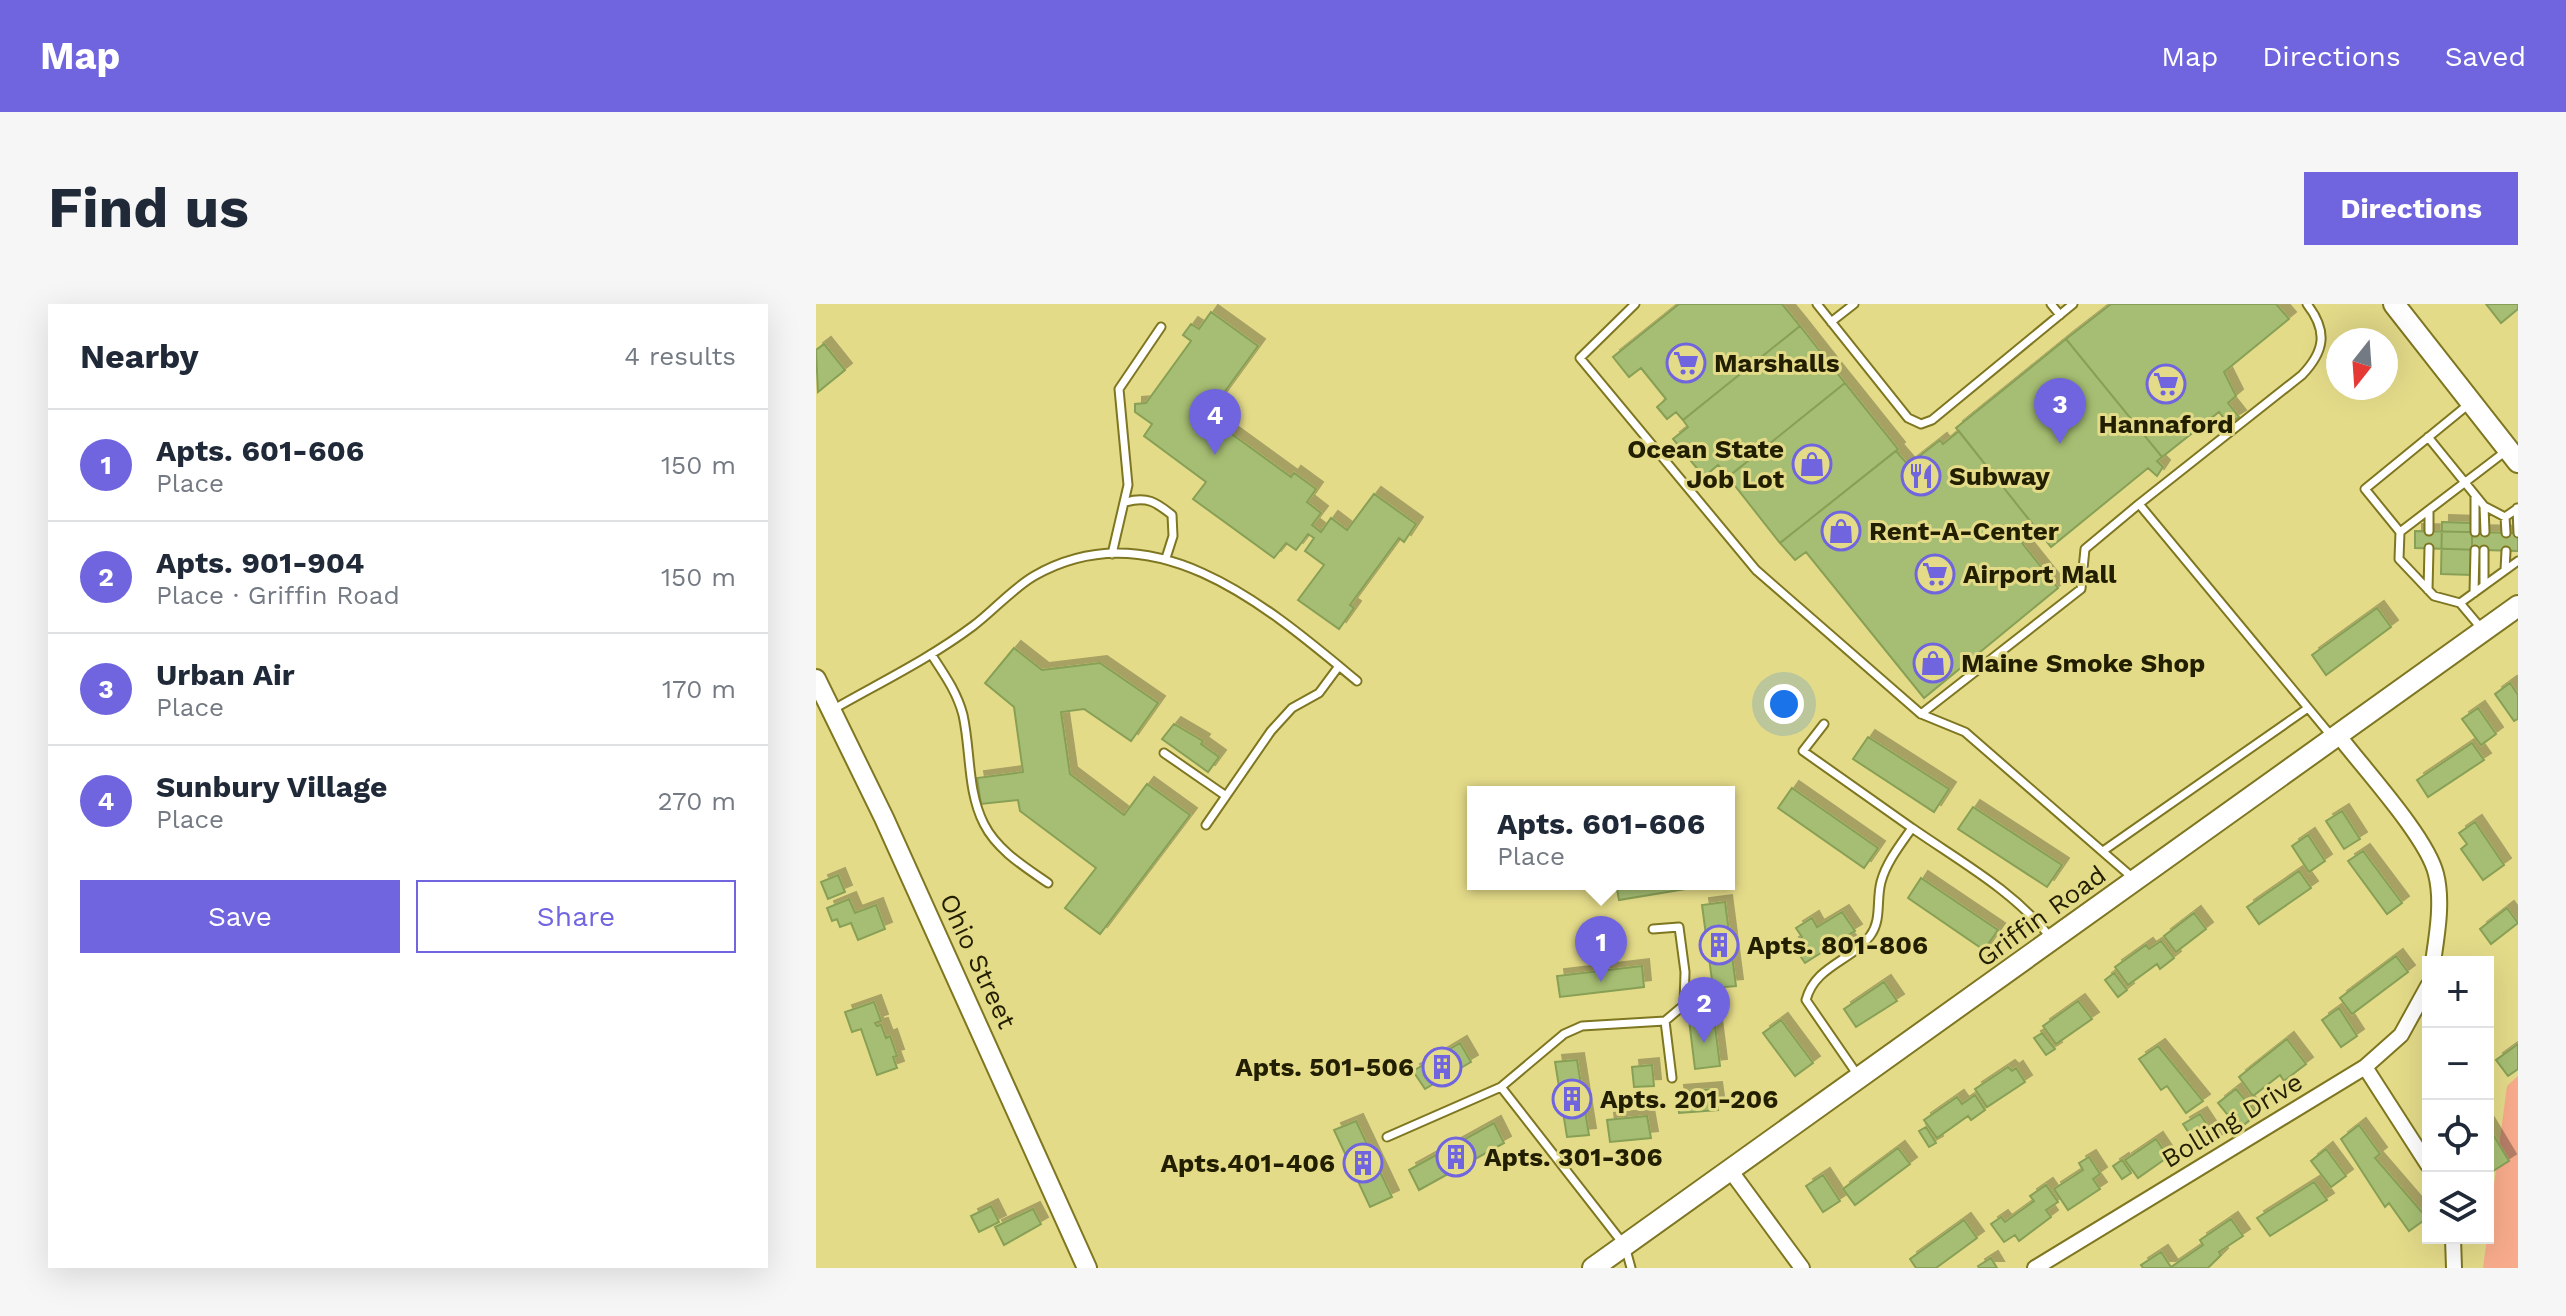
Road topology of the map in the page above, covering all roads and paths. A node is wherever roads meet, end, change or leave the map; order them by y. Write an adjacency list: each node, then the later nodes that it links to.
1 (1635, 304): 48 (lane)
2 (1817, 304): 9 (lane)
3 (1854, 304): 9 (lane)
4 (2051, 304): 8 (lane)
5 (2073, 304): 8 (lane)
6 (2307, 304): 17 (lane)
7 (2394, 304): 11 (main road)
8 (2060, 315): 9 (lane)
9 (1831, 322)
10 (1161, 327): 16 (lane)
11 (2470, 403): 12 (lane); 13 (main road)
12 (2428, 437): 14 (lane); 23 (lane)
13 (2513, 456): 14 (lane)
14 (2465, 482): 15 (lane); 20 (lane)
15 (2475, 495): 18 (lane); 24 (lane)
16 (1126, 502): 32 (lane); 33 (lane)
17 (2139, 504): 46 (lane); 48 (lane)
18 (2484, 506): 21 (lane); 25 (lane)
19 (2518, 508): 21 (lane); 27 (lane)
20 (2429, 510): 22 (lane); 23 (lane)
21 (2505, 517): 26 (lane)
22 (2429, 531)
23 (2400, 532): 37 (lane)
24 (2475, 532)
25 (2485, 532)
26 (2506, 533)
27 (2518, 533)
28 (2429, 548): 37 (lane)
29 (2475, 550): 38 (lane)
30 (2484, 550): 36 (lane)
31 (2506, 551): 35 (lane)
32 (1112, 554): 33 (lane); 42 (lane)
33 (1166, 558): 43 (lane)
34 (2518, 561): 35 (lane)
35 (2505, 570): 36 (lane)
36 (2484, 585): 38 (lane)
37 (2428, 590): 39 (lane)
38 (2474, 593): 39 (lane)
39 (2460, 603): 41 (lane)
40 (2518, 606): 41 (main road, Griffin Road)
41 (2483, 631): 50 (main road, Griffin Road)
42 (931, 654): 47 (lane); 57 (lane)
43 (1339, 666): 45 (lane); 52 (lane)
44 (816, 679): 47 (street, Ohio Street)
45 (1357, 681)
46 (2308, 708): 50 (lane); 55 (lane)
47 (830, 711): 72 (street, Ohio Street)
48 (1921, 714): 55 (lane)
49 (1824, 724): 54 (lane)
50 (2336, 738): 56 (main road, Griffin Road); 60 (street)
51 (1164, 753): 52 (lane)
52 (1226, 796): 53 (lane)
53 (1206, 825)
54 (1912, 828): 59 (lane); 65 (lane)
55 (2103, 851): 56 (lane)
56 (2136, 881): 59 (main road, Griffin Road)
57 (1048, 883)
58 (1653, 929): 62 (lane)
59 (2052, 940): 65 (main road, Griffin Road)
60 (2434, 956)
61 (2422, 997): 63 (street, Bolling Drive)
62 (1665, 1021): 64 (lane); 66 (lane)
63 (2365, 1067): 68 (street); 76 (street, Bolling Drive)
64 (1672, 1078)
65 (1860, 1078): 69 (main road, Griffin Road)
66 (1501, 1087): 67 (lane); 71 (lane)
67 (1387, 1137)
68 (2422, 1156)
69 (1730, 1170): 71 (main road, Griffin Road); 75 (street)
70 (2453, 1244): 77 (street)
71 (1625, 1246): 73 (main road, Griffin Road); 74 (lane)
72 (1087, 1268)
73 (1593, 1268)
74 (1631, 1268)
75 (1802, 1268)
76 (2035, 1268)
77 (2454, 1268)

